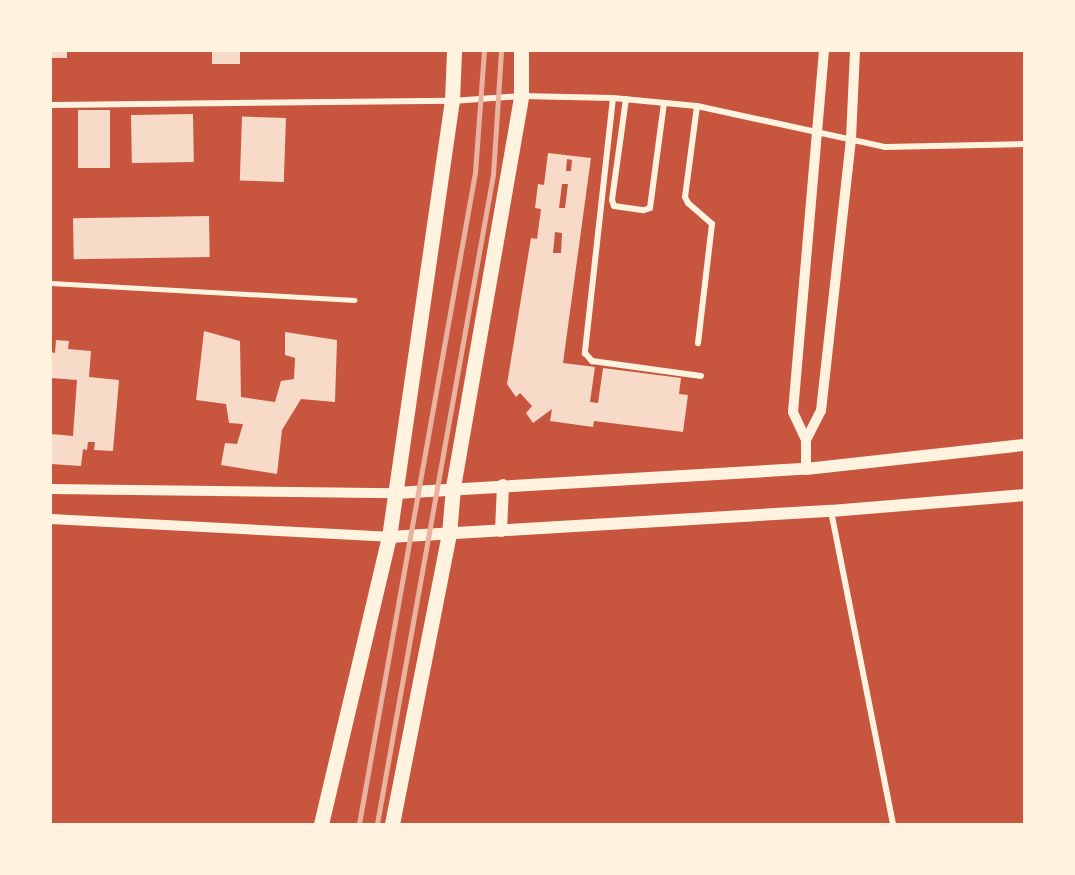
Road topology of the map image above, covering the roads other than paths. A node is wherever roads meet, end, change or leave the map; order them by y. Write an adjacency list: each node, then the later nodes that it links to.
1 (454, 51): 8 (main road)
2 (521, 51): 5 (main road)
3 (824, 51): 12 (street)
4 (855, 51): 13 (street)
5 (520, 96): 6 (street); 8 (street); 23 (main road)
6 (613, 98): 7 (street); 18 (street)
7 (626, 99): 9 (street); 9 (street)
8 (452, 101): 10 (street); 25 (main road)
9 (664, 103): 11 (street)
10 (51, 105)
11 (697, 106): 12 (street); 17 (street)
12 (820, 130): 13 (street); 19 (street)
13 (851, 139): 14 (street); 19 (street)
14 (1024, 144)
15 (51, 284): 16 (street)
16 (355, 300)
17 (698, 343)
18 (701, 376)
19 (806, 440): 21 (street)
20 (1024, 445): 21 (main road)
21 (806, 469): 22 (main road)
22 (503, 485): 23 (main road); 29 (main road)
23 (453, 487): 25 (main road); 30 (main road)
24 (51, 492): 25 (street)
25 (396, 493): 31 (main road)
26 (1024, 495): 27 (main road)
27 (831, 512): 29 (main road); 34 (street)
28 (51, 519): 31 (street)
29 (501, 531): 30 (main road)
30 (449, 534): 31 (main road); 33 (main road)
31 (389, 537): 32 (main road)
32 (321, 824)
33 (392, 824)
34 (893, 824)

